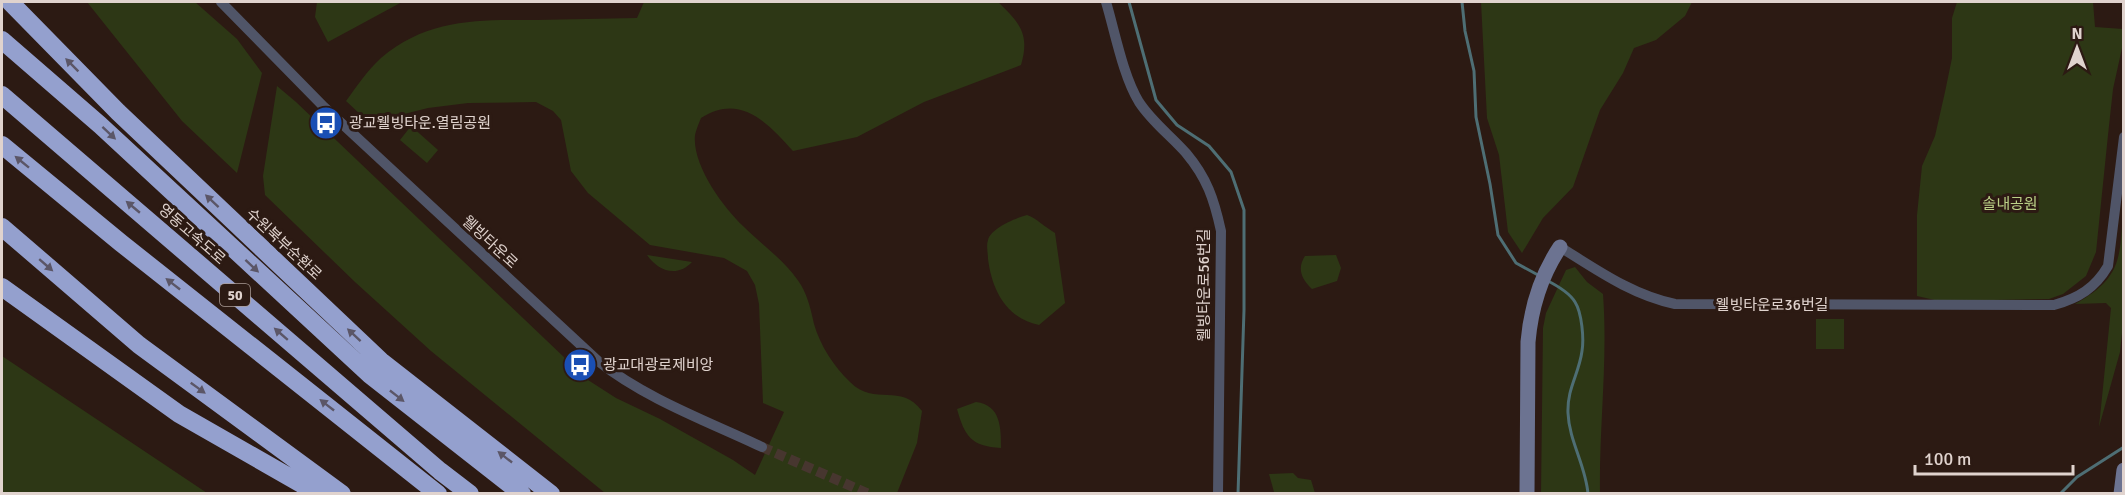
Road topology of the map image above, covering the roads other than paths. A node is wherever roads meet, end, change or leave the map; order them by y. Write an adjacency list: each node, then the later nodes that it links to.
1 (9, 2): 18 (highway, 수원북부순환로, one-way to 1)
2 (221, 2): 11 (street, 웰빙타운로)
3 (1106, 2): 19 (street, 웰빙타운로56번길)
4 (2, 40): 17 (highway, one-way to 17)
5 (2, 95): 16 (highway, 영동고속도로 / 50, one-way to 5)
6 (2124, 137): 9 (street, 웰빙타운로36번길)
7 (2, 145): 15 (highway, 50, one-way to 7)
8 (2, 227): 14 (highway, one-way to 14)
9 (1560, 247): 20 (street, 웰빙타운로36번길)
10 (2, 287): 13 (highway)
11 (762, 447)
12 (2124, 470): 21 (street)
13 (319, 494)
14 (342, 494)
15 (438, 494)
16 (470, 494)
17 (522, 494)
18 (551, 494)
19 (1218, 494)
20 (1527, 494)
21 (2121, 494)

